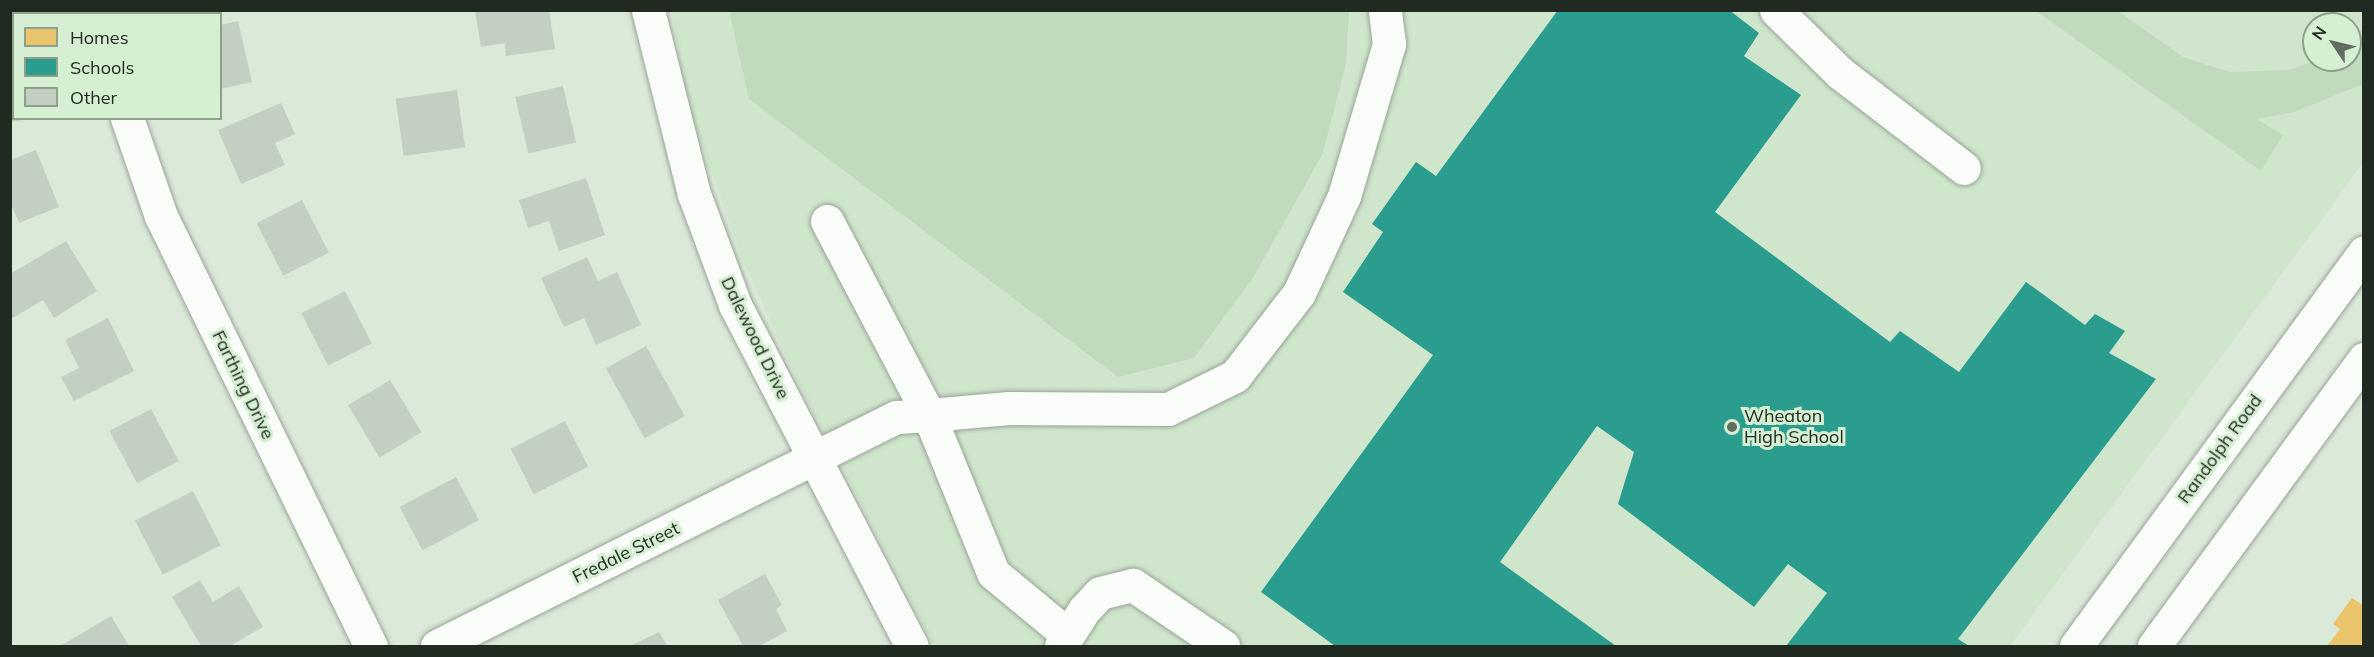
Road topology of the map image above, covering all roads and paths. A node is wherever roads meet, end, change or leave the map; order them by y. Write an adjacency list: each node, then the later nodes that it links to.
1 (648, 10): 10 (street, Dalewood Drive)
2 (1385, 10): 9 (street, Fredale Street)
3 (1776, 10): 5 (street)
4 (128, 120): 12 (street, Farthing Drive)
5 (1964, 168)
6 (827, 221): 9 (street)
7 (2364, 252): 16 (street, Randolph Road)
8 (2364, 359): 17 (street)
9 (929, 416): 10 (street, Fredale Street); 11 (street)
10 (815, 460): 13 (street, Fredale Street); 14 (street, Dalewood Drive)
11 (1064, 641): 15 (street)
12 (371, 646)
13 (437, 646)
14 (912, 646)
15 (1223, 646)
16 (2076, 646)
17 (2154, 646)

